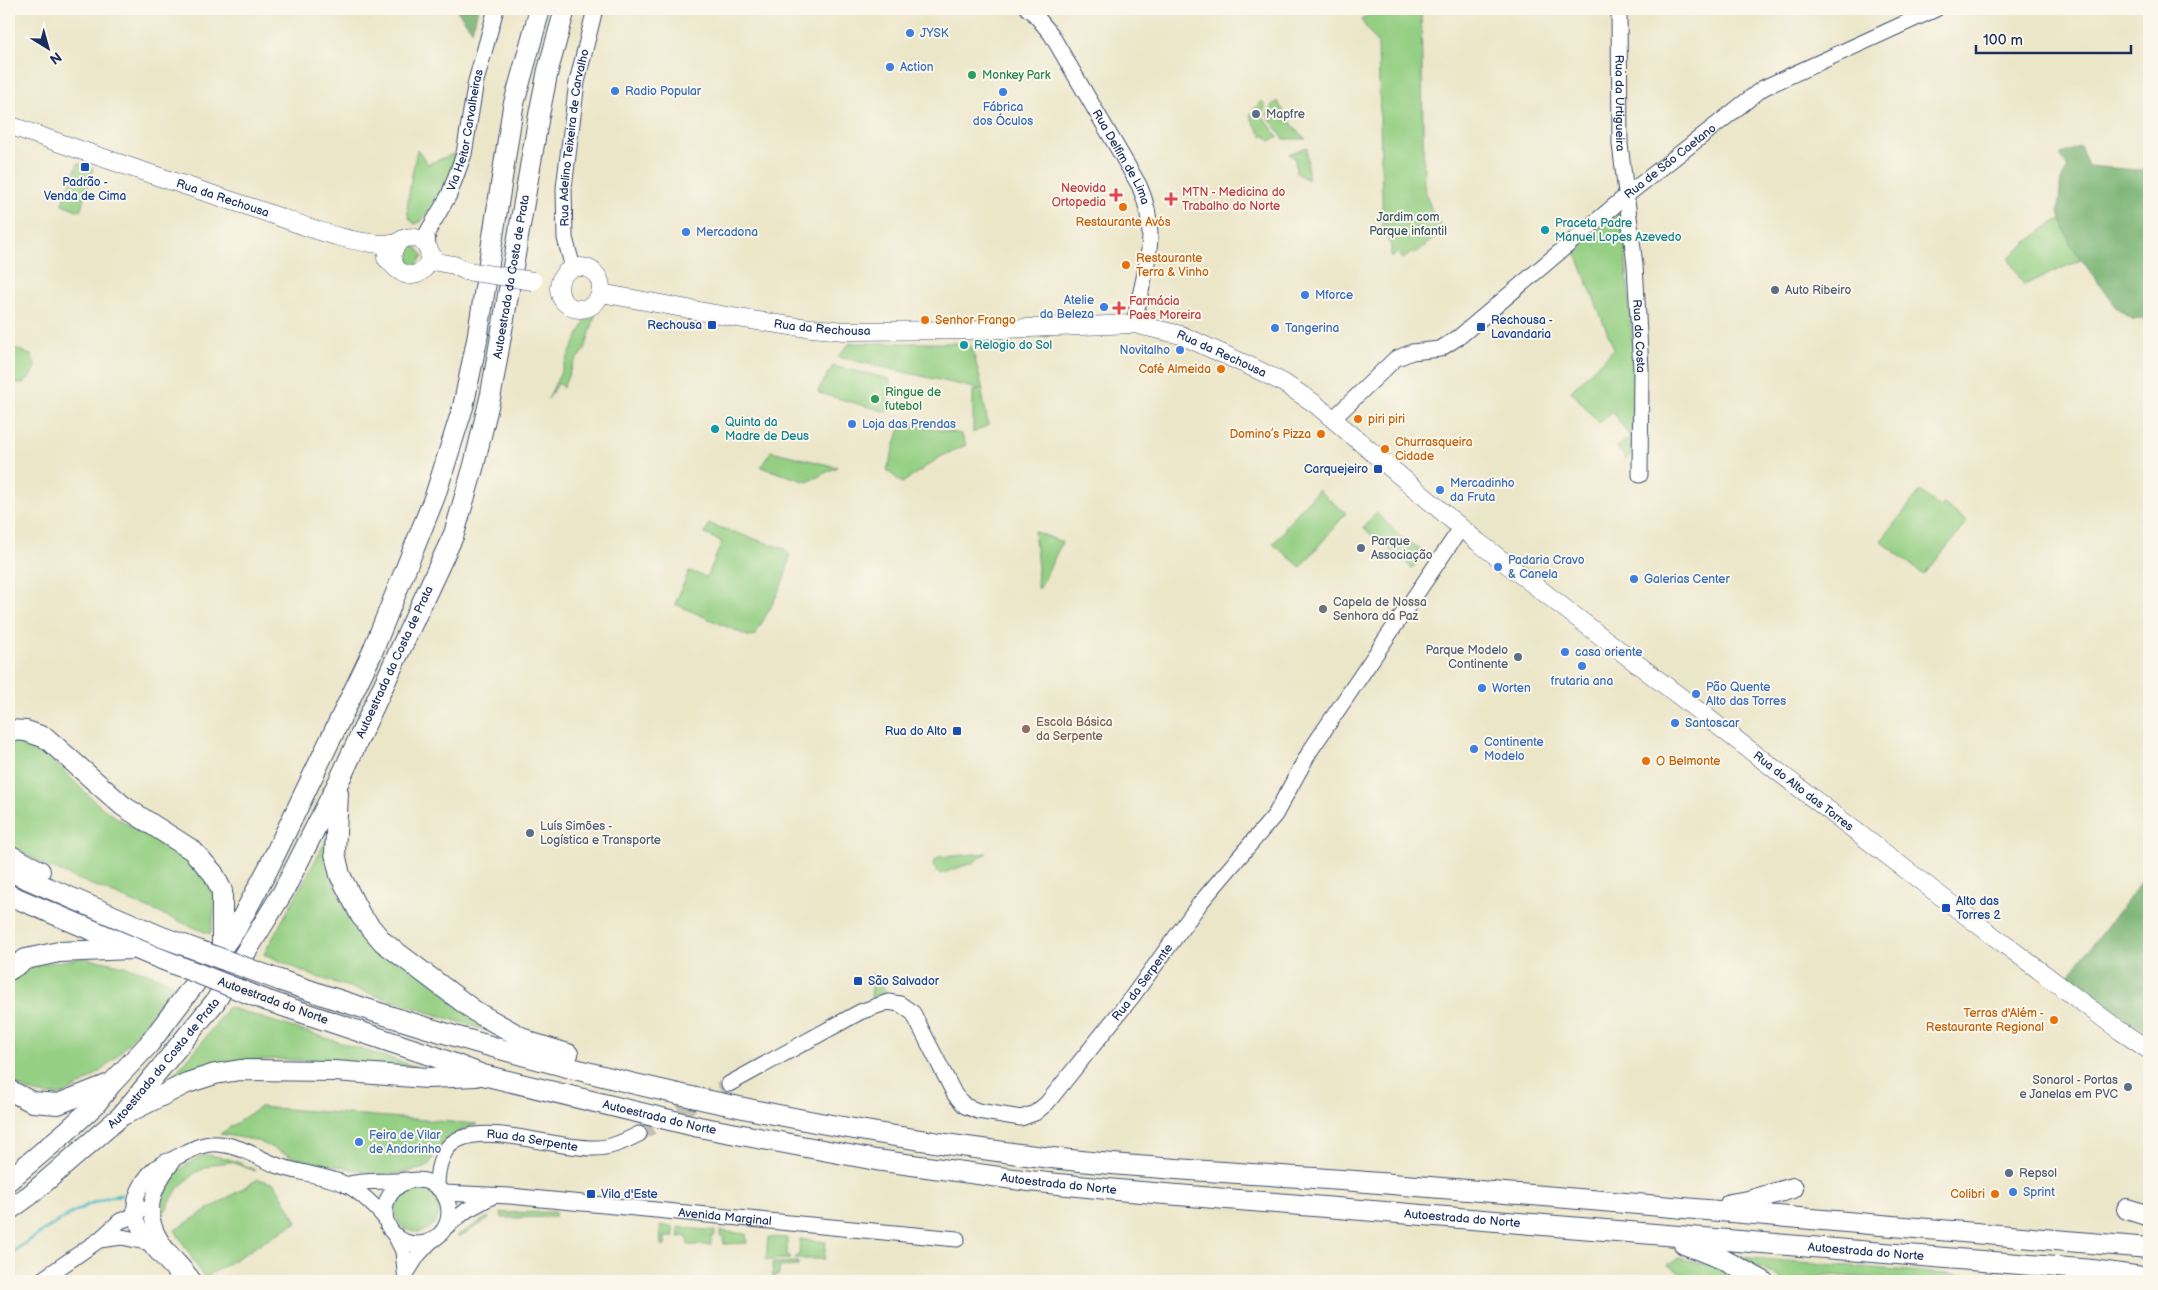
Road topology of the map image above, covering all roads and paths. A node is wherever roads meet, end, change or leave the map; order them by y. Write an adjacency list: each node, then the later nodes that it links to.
1 (491, 9): 12 (main road, Via Heitor Carvalheiras)
2 (496, 9): 13 (main road, Via Heitor Carvalheiras)
3 (540, 9): 30 (highway, Autoestrada da Costa de Prata)
4 (565, 9): 25 (highway, Autoestrada da Costa de Prata)
5 (595, 9): 15 (main road, Rua Adelino Teixeira de Carvalho)
6 (1028, 9): 20 (main road, Rua Delfim de Lima)
7 (1619, 9): 10 (main road, Rua da Urtigueira)
8 (1936, 9): 10 (main road, Rua de São Caetano)
9 (9, 125): 11 (main road, Rua da Rechousa)
10 (1627, 195): 21 (main road, Rua de São Caetano); 22 (main road, Rua do Costa)
11 (355, 240): 12 (main road, Rua da Rechousa); 14 (main road, Rua da Rechousa)
12 (402, 241): 13 (main road); 14 (main road)
13 (428, 249): 16 (main road); 17 (main road)
14 (394, 266): 16 (main road)
15 (573, 268): 18 (main road); 19 (main road)
16 (422, 271): 17 (main road)
17 (466, 271): 18 (main road, bridge)
18 (558, 286): 19 (main road)
19 (601, 293): 20 (main road, Rua da Rechousa)
20 (1134, 324): 21 (main road, Rua da Rechousa)
21 (1333, 419): 23 (main road, Rua da Rechousa)
22 (1640, 476)
23 (1461, 528): 33 (main road, Rua do Alto das Torres); 37 (main road, Rua da Serpente)
24 (9, 730): 30 (highway)
25 (339, 781): 35 (highway); 39 (highway, Autoestrada da Costa de Prata)
26 (9, 856): 29 (highway)
27 (9, 871): 29 (highway, Autoestrada do Norte)
28 (9, 895): 31 (highway, Autoestrada do Norte)
29 (80, 903): 35 (highway, Autoestrada do Norte, bridge)
30 (222, 945): 36 (highway, Autoestrada da Costa de Prata)
31 (143, 952): 32 (highway); 34 (highway, Autoestrada do Norte, bridge)
32 (9, 970)
33 (2149, 1050)
34 (483, 1075): 39 (highway); 59 (highway, Autoestrada do Norte)
35 (618, 1080): 50 (highway, Autoestrada do Norte)
36 (112, 1083): 38 (highway); 43 (highway, Autoestrada da Costa de Prata)
37 (729, 1084)
38 (9, 1090)
39 (121, 1116): 52 (highway, Autoestrada da Costa de Prata)
40 (639, 1134): 42 (main road, Rua da Serpente)
41 (175, 1158): 45 (main road); 49 (main road); 53 (main road)
42 (437, 1168): 44 (main road, Rua da Serpente); 47 (main road)
43 (9, 1180)
44 (416, 1180): 45 (main road); 47 (main road); 55 (main road)
45 (346, 1185): 55 (main road)
46 (1793, 1188): 50 (highway)
47 (441, 1189): 48 (main road, Avenida Marginal); 57 (main road)
48 (493, 1196): 57 (main road); 60 (main road, Avenida Marginal)
49 (152, 1200): 53 (main road); 56 (main road)
50 (1701, 1208): 64 (highway, Autoestrada do Norte)
51 (2127, 1209): 54 (highway)
52 (9, 1210)
53 (136, 1215): 56 (main road); 61 (main road); 63 (main road)
54 (2149, 1216)
55 (385, 1218): 58 (main road)
56 (152, 1222): 69 (main road)
57 (447, 1226): 62 (main road)
58 (394, 1235): 62 (main road); 65 (main road)
59 (1663, 1236): 66 (highway, Autoestrada do Norte); 70 (highway)
60 (957, 1239)
61 (99, 1240): 63 (main road); 67 (main road)
62 (430, 1242): 65 (main road)
63 (150, 1243): 68 (main road)
64 (2149, 1248)
65 (406, 1277)
66 (2149, 1278): 71 (highway)
67 (40, 1281)
68 (183, 1281)
69 (194, 1281)
70 (1763, 1281)
71 (2137, 1281)

